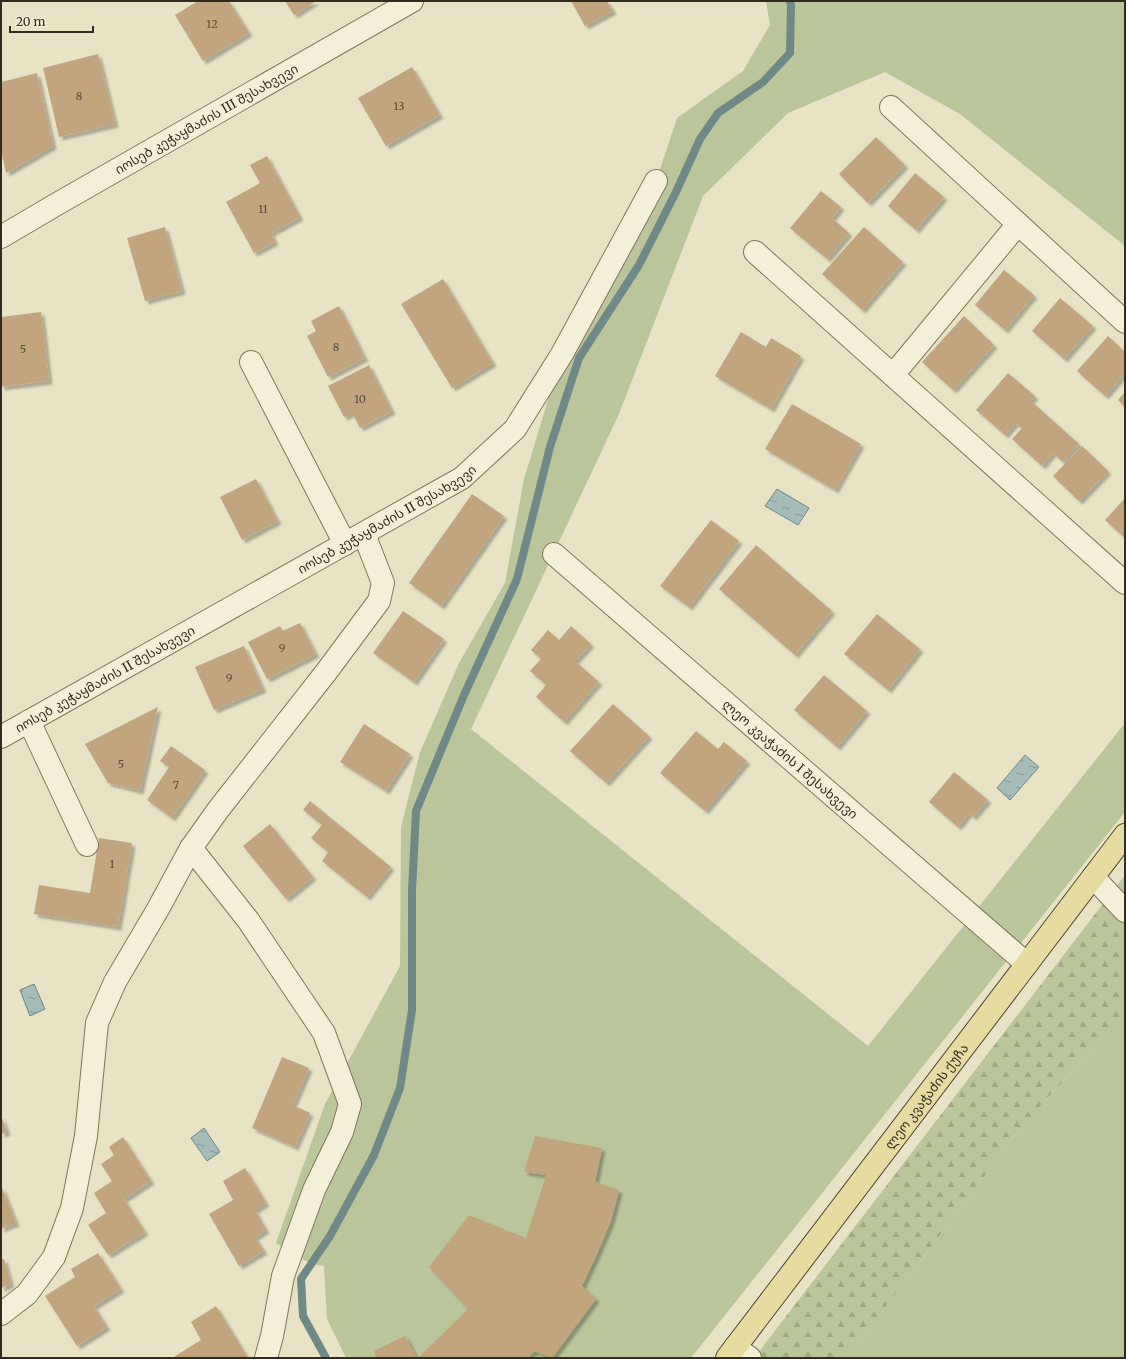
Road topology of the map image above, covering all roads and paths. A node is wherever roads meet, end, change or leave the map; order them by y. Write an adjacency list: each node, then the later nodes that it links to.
1 (412, 1): 5 (street, იოსებ კეჭაყმაძის III შესახვევი)
2 (891, 107): 4 (street)
3 (656, 181): 10 (street, იოსებ კეჭაყმაძის II შესახვევი)
4 (1018, 224): 7 (street); 9 (street)
5 (1, 237)
6 (755, 252): 9 (street)
7 (1125, 322)
8 (251, 362): 11 (street)
9 (893, 375): 13 (street)
10 (364, 534): 11 (street, იოსებ კეჭაყმაძის II შესახვევი); 18 (street)
11 (345, 544): 14 (street, იოსებ კეჭაყმაძის II შესახვევი)
12 (554, 554): 21 (street, ლეო კვაჭაძის I შესახვევი)
13 (1125, 583)
14 (29, 721): 15 (street, იოსებ კეჭაყმაძის II შესახვევი); 17 (street)
15 (1, 737)
16 (1125, 835): 19 (main road, ლეო კვაჭაძის ქუჩა)
17 (87, 845)
18 (191, 848): 22 (street); 24 (street)
19 (1093, 877): 20 (street); 21 (main road, ლეო კვაჭაძის ქუჩა)
20 (1125, 911)
21 (1027, 964): 23 (main road, ლეო კვაჭაძის ქუჩა)
22 (1, 1314)
23 (737, 1354)
24 (266, 1358)

